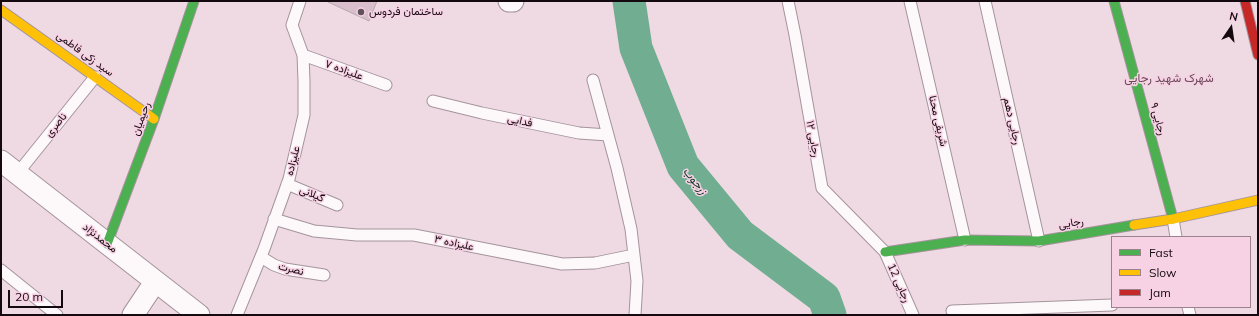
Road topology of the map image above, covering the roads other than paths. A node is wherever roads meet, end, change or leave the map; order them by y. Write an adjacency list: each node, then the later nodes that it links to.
1 (194, 1): 17 (street, رحیمیان)
2 (300, 1): 12 (lane, علیزاده)
3 (509, 1): 4 (street)
4 (513, 1)
5 (788, 1): 30 (lane, رجایی ۱۲)
6 (910, 1): 27 (lane, شریفی محنا)
7 (985, 1): 28 (lane, رجایی دهم)
8 (1114, 1): 25 (street, رجایی ۹)
9 (1245, 1): 11 (street)
10 (1, 10): 13 (street, سید زکی فاطمی)
11 (1258, 55)
12 (303, 56): 15 (lane, علیزاده ۷); 21 (lane, علیزاده)
13 (95, 77): 17 (street, سید زکی فاطمی); 20 (lane, ناصری)
14 (593, 80): 18 (lane)
15 (386, 85)
16 (433, 101): 18 (lane, فدایی)
17 (154, 119): 29 (street, رحیمیان)
18 (608, 135): 31 (lane)
19 (1, 161): 20 (street, محمدنژاد)
20 (18, 174): 29 (street, محمدنژاد)
21 (287, 184): 23 (lane, گیلانی); 24 (lane, علیزاده)
22 (1258, 200): 25 (street, رجایی)
23 (337, 205)
24 (274, 219): 31 (lane, علیزاده ۳); 32 (lane, علیزاده)
25 (1173, 219): 26 (lane); 28 (street, رجایی)
26 (1176, 236)
27 (965, 240): 28 (street, رجایی); 30 (street, رجایی)
28 (1039, 241)
29 (107, 244): 35 (street, محمدنژاد)
30 (885, 252): 43 (lane, رجایی 12)
31 (634, 255): 42 (lane)
32 (261, 257): 34 (lane, نصرت); 41 (lane, علیزاده)
33 (1, 270): 38 (lane)
34 (324, 275)
35 (156, 282): 39 (street); 40 (street, محمدنژاد)
36 (1111, 305): 37 (lane)
37 (952, 311)
38 (57, 315)
39 (133, 315)
40 (200, 315)
41 (237, 315)
42 (635, 315)
43 (913, 315)

